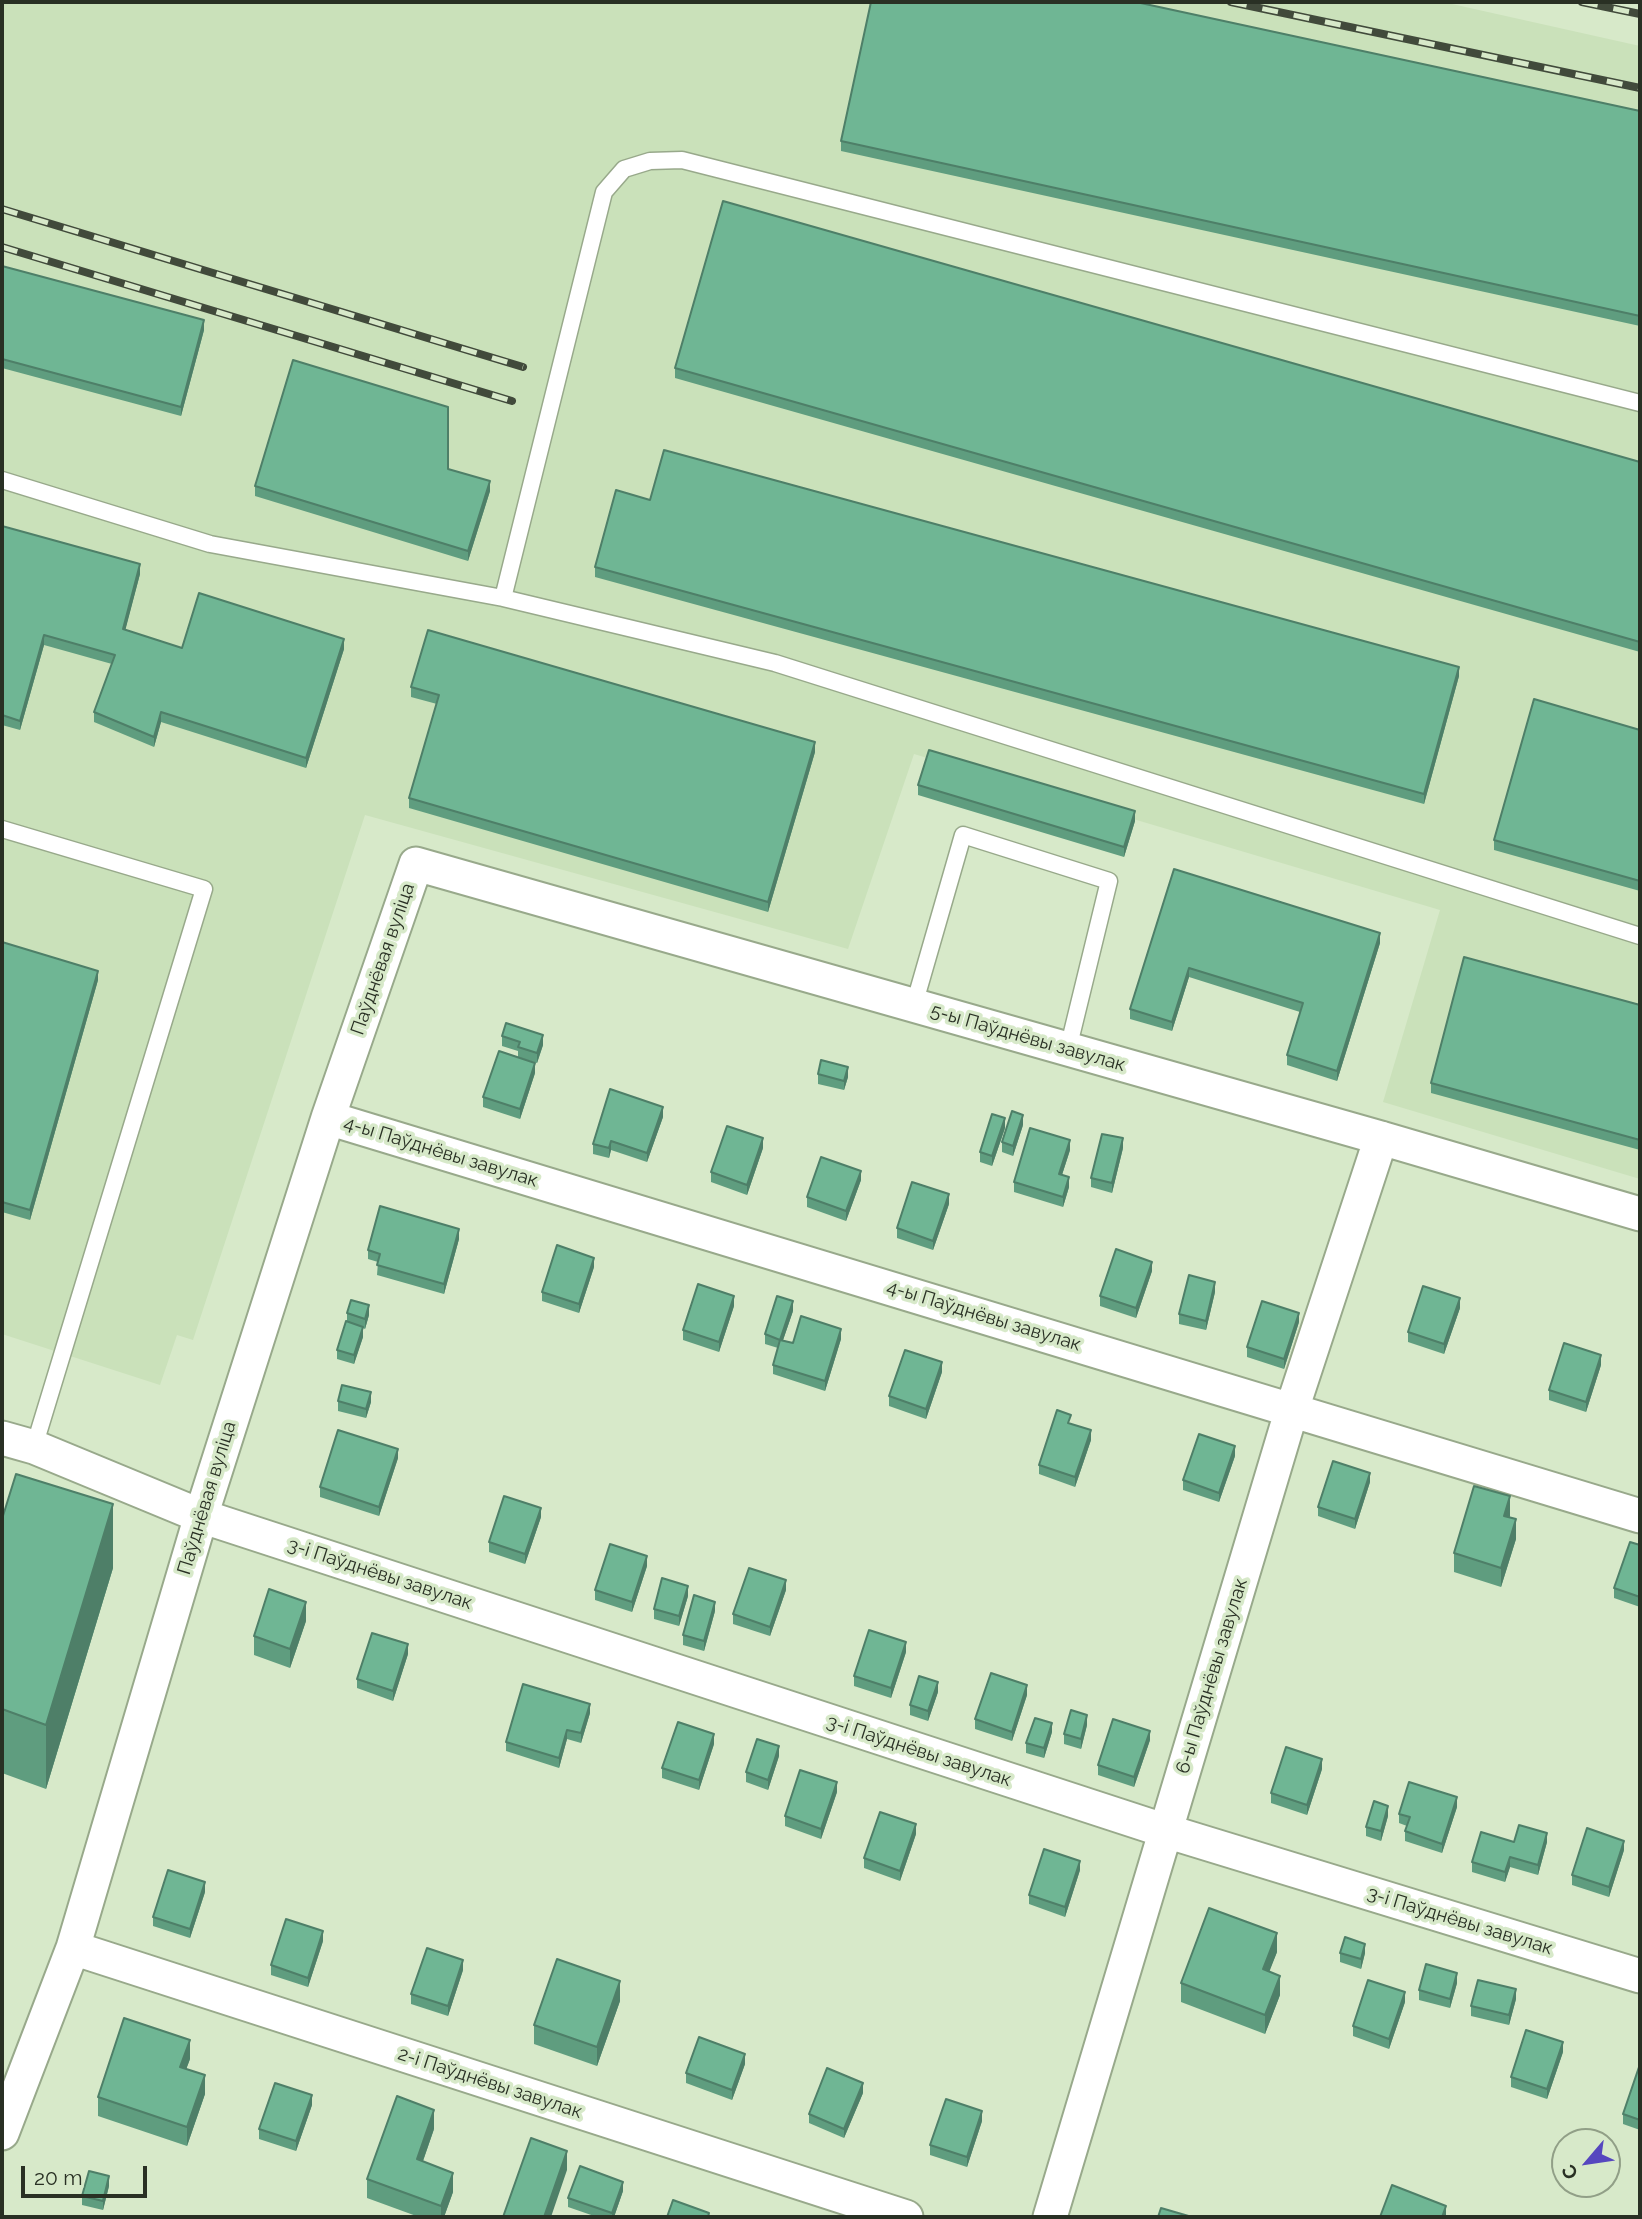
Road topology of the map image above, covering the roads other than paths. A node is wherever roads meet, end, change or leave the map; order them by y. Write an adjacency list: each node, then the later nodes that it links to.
1 (1640, 403): 3 (lane)
2 (2, 480): 3 (lane)
3 (503, 598): 6 (lane)
4 (2, 829): 14 (lane)
5 (416, 864): 7 (street, 5-ы Паўднёвы завулак); 9 (street, Паўднёвая вуліца)
6 (1640, 936)
7 (914, 1005): 8 (street, 5-ы Паўднёвы завулак); 8 (lane)
8 (1068, 1049): 10 (street, 5-ы Паўднёвы завулак)
9 (328, 1118): 12 (street, 4-ы Паўднёвы завулак); 15 (street, Паўднёвая вуліца)
10 (1381, 1138): 11 (street, 5-ы Паўднёвы завулак); 12 (street, 6-ы Паўднёвы завулак)
11 (1640, 1214)
12 (1292, 1409): 16 (street, 4-ы Паўднёвы завулак); 17 (street, 6-ы Паўднёвы завулак)
13 (2, 1438): 14 (street, 3-і Паўднёвы завулак)
14 (34, 1447): 15 (street, 3-і Паўднёвы завулак)
15 (201, 1516): 17 (street, 3-і Паўднёвы завулак); 18 (street, Паўднёвая вуліца)
16 (1640, 1516)
17 (1166, 1831): 19 (street, 3-і Паўднёвы завулак); 22 (street, 6-ы Паўднёвы завулак)
18 (73, 1948): 20 (street, Паўднёвая вуліца); 21 (street, 2-і Паўднёвы завулак)
19 (1640, 1976)
20 (2, 2133)
21 (906, 2217)
22 (1051, 2217)

